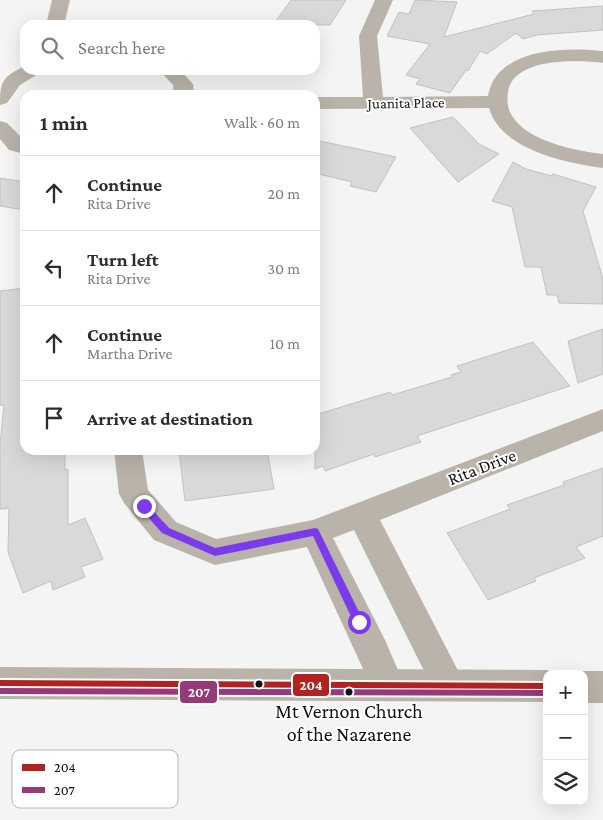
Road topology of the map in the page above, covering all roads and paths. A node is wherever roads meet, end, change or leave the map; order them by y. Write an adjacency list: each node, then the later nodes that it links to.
1 (61, 0): 3 (street)
2 (384, 0): 11 (street)
3 (56, 20)
4 (603, 57): 9 (street)
5 (23, 75): 8 (street)
6 (174, 75): 7 (street)
7 (184, 90)
8 (0, 99)
9 (497, 102): 11 (street, Juanita Place); 14 (street)
10 (320, 103): 11 (street, Juanita Place)
11 (374, 103)
12 (0, 128): 13 (street)
13 (20, 146)
14 (603, 161)
15 (603, 420): 17 (street, Rita Drive)
16 (129, 455): 18 (street, Rita Drive)
17 (362, 515): 18 (street, Rita Drive); 21 (street)
18 (315, 532): 20 (street)
19 (0, 683): 20 (street)
20 (387, 684): 21 (street)
21 (448, 684): 22 (street)
22 (543, 686)
23 (588, 687): 24 (street)
24 (603, 687)

